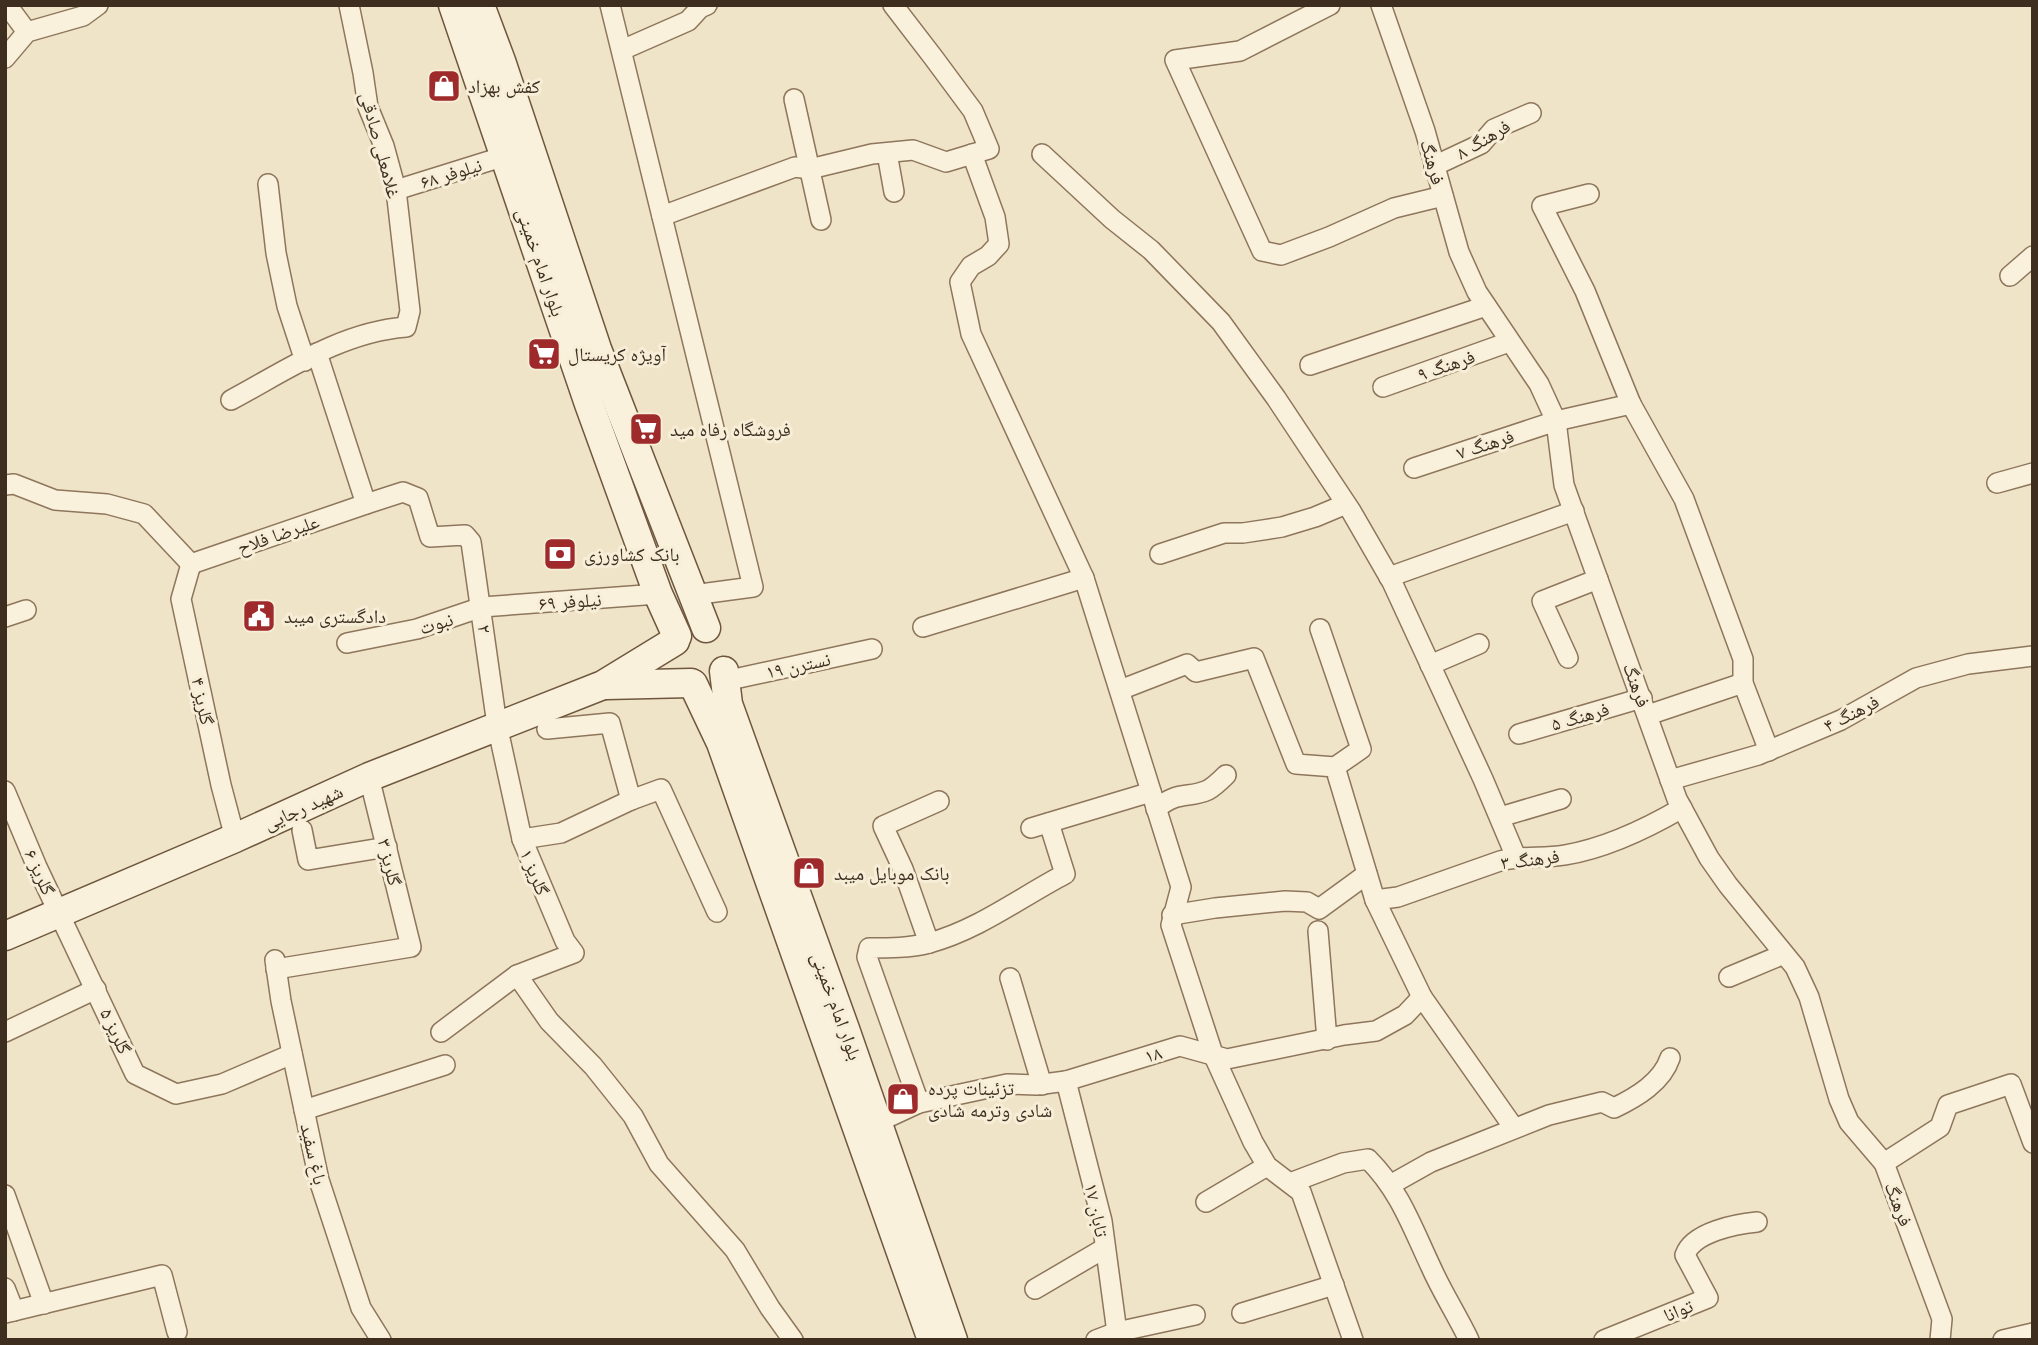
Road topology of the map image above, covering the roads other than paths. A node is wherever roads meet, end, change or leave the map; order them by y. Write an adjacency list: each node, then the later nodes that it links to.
1 (7, 5): 11 (street)
2 (98, 5): 11 (street)
3 (349, 5): 23 (street, غلامعلی صادقی)
4 (453, 5): 19 (main road, بلوار امام خمینی)
5 (480, 5): 53 (main road, بلوار امام خمینی)
6 (610, 5): 12 (street)
7 (707, 5): 12 (street)
8 (892, 5): 17 (street)
9 (1329, 5): 26 (street)
10 (1381, 5): 20 (street, فرهنگ)
11 (27, 32): 13 (street)
12 (622, 50): 27 (street)
13 (5, 58)
14 (794, 99): 21 (street)
15 (1531, 113): 20 (street, فرهنگ ۸)
16 (887, 153): 17 (street); 21 (street); 24 (street)
17 (972, 154): 50 (street)
18 (1042, 154): 44 (street)
19 (505, 156): 23 (street, نیلوفر ۶۸); 52 (main road, بلوار امام خمینی)
20 (1434, 166): 26 (street, فرهنگ)
21 (810, 169): 27 (street); 28 (street)
22 (268, 184): 33 (street)
23 (396, 190): 33 (street, غلامعلی صادقی)
24 (894, 192)
25 (1589, 194): 37 (street)
26 (1443, 196): 31 (street, فرهنگ)
27 (662, 216): 53 (street)
28 (821, 220)
29 (2033, 256): 30 (street)
30 (2010, 276)
31 (1486, 306): 32 (street, فرهنگ); 34 (street)
32 (1509, 342): 35 (street, فرهنگ ۹); 38 (street, فرهنگ)
33 (311, 357): 36 (street); 43 (street)
34 (1310, 365)
35 (1383, 387)
36 (231, 400)
37 (1631, 404): 38 (street, فرهنگ ۷); 69 (street)
38 (1556, 421): 39 (street, فرهنگ ۷); 45 (street, فرهنگ)
39 (1413, 468)
40 (2033, 473): 41 (street)
41 (1997, 483)
42 (5, 485): 48 (street)
43 (366, 504): 46 (street, علیرضا فلاح); 48 (street, علیرضا فلاح)
44 (1346, 504): 47 (street); 49 (street)
45 (1574, 512): 49 (street); 51 (street, فرهنگ)
46 (465, 535): 54 (street, ۲)
47 (1160, 554)
48 (191, 564): 89 (street, گلریز ۴)
49 (1389, 577): 66 (street)
50 (1083, 578): 58 (street); 71 (street)
51 (1598, 579): 65 (street); 72 (street, فرهنگ)
52 (658, 594): 54 (street, نیلوفر ۶۹); 60 (main road, بلوار امام خمینی)
53 (693, 595): 57 (main road, بلوار امام خمینی)
54 (482, 607): 61 (street, نبوت); 73 (street, ۲)
55 (26, 610): 56 (street)
56 (5, 617)
57 (706, 628): 60 (main road); 67 (main road)
58 (923, 628)
59 (1320, 629): 77 (street)
60 (676, 639): 68 (main road); 70 (main road)
61 (347, 643)
62 (1479, 644): 66 (street)
63 (872, 649): 67 (street, نسترن ۱۹)
64 (2033, 656): 76 (street, فرهنگ ۴)
65 (1568, 658)
66 (1430, 665): 87 (street)
67 (724, 676): 68 (main road); 119 (main road, بلوار امام خمینی)
68 (692, 683): 70 (main road); 142 (main road, بلوار امام خمینی)
69 (1743, 683): 72 (street, فرهنگ ۵); 76 (street)
70 (603, 685): 73 (main road, شهید رجایی)
71 (1120, 690): 77 (street); 84 (street)
72 (1645, 706): 75 (street, فرهنگ ۵); 80 (street, فرهنگ)
73 (497, 725): 79 (main road, شهید رجایی); 90 (street, گلریز ۱)
74 (547, 729): 83 (street)
75 (1519, 734)
76 (1769, 751): 80 (street, فرهنگ ۴)
77 (1335, 767): 93 (street)
78 (1226, 775): 84 (street)
79 (369, 777): 89 (main road, شهید رجایی); 91 (street, گلریز ۳)
80 (1670, 780): 86 (street, فرهنگ)
81 (5, 791): 96 (street, گلریز ۶)
82 (1561, 799): 87 (street)
83 (631, 800): 90 (street); 95 (street)
84 (1153, 800): 97 (street); 100 (street)
85 (939, 801): 100 (street)
86 (1682, 808): 92 (street, فرهنگ ۳); 101 (street, فرهنگ)
87 (1500, 817): 92 (street)
88 (302, 830): 91 (street)
89 (235, 838): 96 (main road, شهید رجایی)
90 (522, 839): 103 (street, گلریز ۱)
91 (387, 846): 102 (street, گلریز ۳)
92 (1516, 857): 94 (street, فرهنگ ۳)
93 (1367, 874): 94 (street); 97 (street)
94 (1375, 900): 107 (street)
95 (716, 912)
96 (59, 913): 99 (main road, شهید رجایی); 106 (street, گلریز ۵)
97 (1172, 915): 112 (street)
98 (1318, 931): 110 (street)
99 (5, 936)
100 (929, 943): 117 (street)
101 (1784, 954): 104 (street); 122 (street, فرهنگ)
102 (276, 964): 111 (street, باغ سفید)
103 (517, 975): 109 (street); 141 (street)
104 (1729, 977)
105 (1010, 978): 116 (street)
106 (96, 989): 108 (street); 111 (street, گلریز ۵)
107 (1422, 997): 110 (street, ۱۸); 120 (street)
108 (5, 1032)
109 (441, 1032)
110 (1327, 1040): 112 (street, ۱۸)
111 (292, 1054): 118 (street, باغ سفید)
112 (1213, 1054): 115 (street, ۱۸); 123 (street)
113 (1670, 1058): 120 (street)
114 (445, 1065): 118 (street)
115 (1066, 1081): 116 (street, ۱۸); 129 (street, تابان ۱۷)
116 (1042, 1085): 117 (street, ۱۸)
117 (919, 1103): 119 (street, ۱۸)
118 (304, 1110): 140 (street, باغ سفید)
119 (878, 1122): 143 (main road, بلوار امام خمینی)
120 (1514, 1128): 125 (street)
121 (2027, 1146): 122 (street)
122 (1884, 1163): 148 (street, فرهنگ)
123 (1267, 1166): 124 (street); 127 (street)
124 (1290, 1183): 125 (street); 130 (street)
125 (1390, 1185): 146 (street)
126 (5, 1195): 133 (street)
127 (1206, 1202)
128 (1758, 1222): 147 (street, توانا)
129 (1105, 1248): 132 (street); 139 (street, تابان ۱۷)
130 (1334, 1285): 135 (street); 145 (street)
131 (5, 1288): 134 (street)
132 (1035, 1289)
133 (44, 1304): 134 (street); 137 (street)
134 (10, 1312)
135 (1242, 1313)
136 (1195, 1315): 139 (street)
137 (177, 1332)
138 (2033, 1333): 149 (street)
139 (1117, 1336): 144 (street)
140 (381, 1340)
141 (793, 1340)
142 (932, 1340)
143 (953, 1340)
144 (1096, 1340)
145 (1353, 1340)
146 (1469, 1340)
147 (1604, 1340)
148 (1940, 1340)
149 (2003, 1340)

